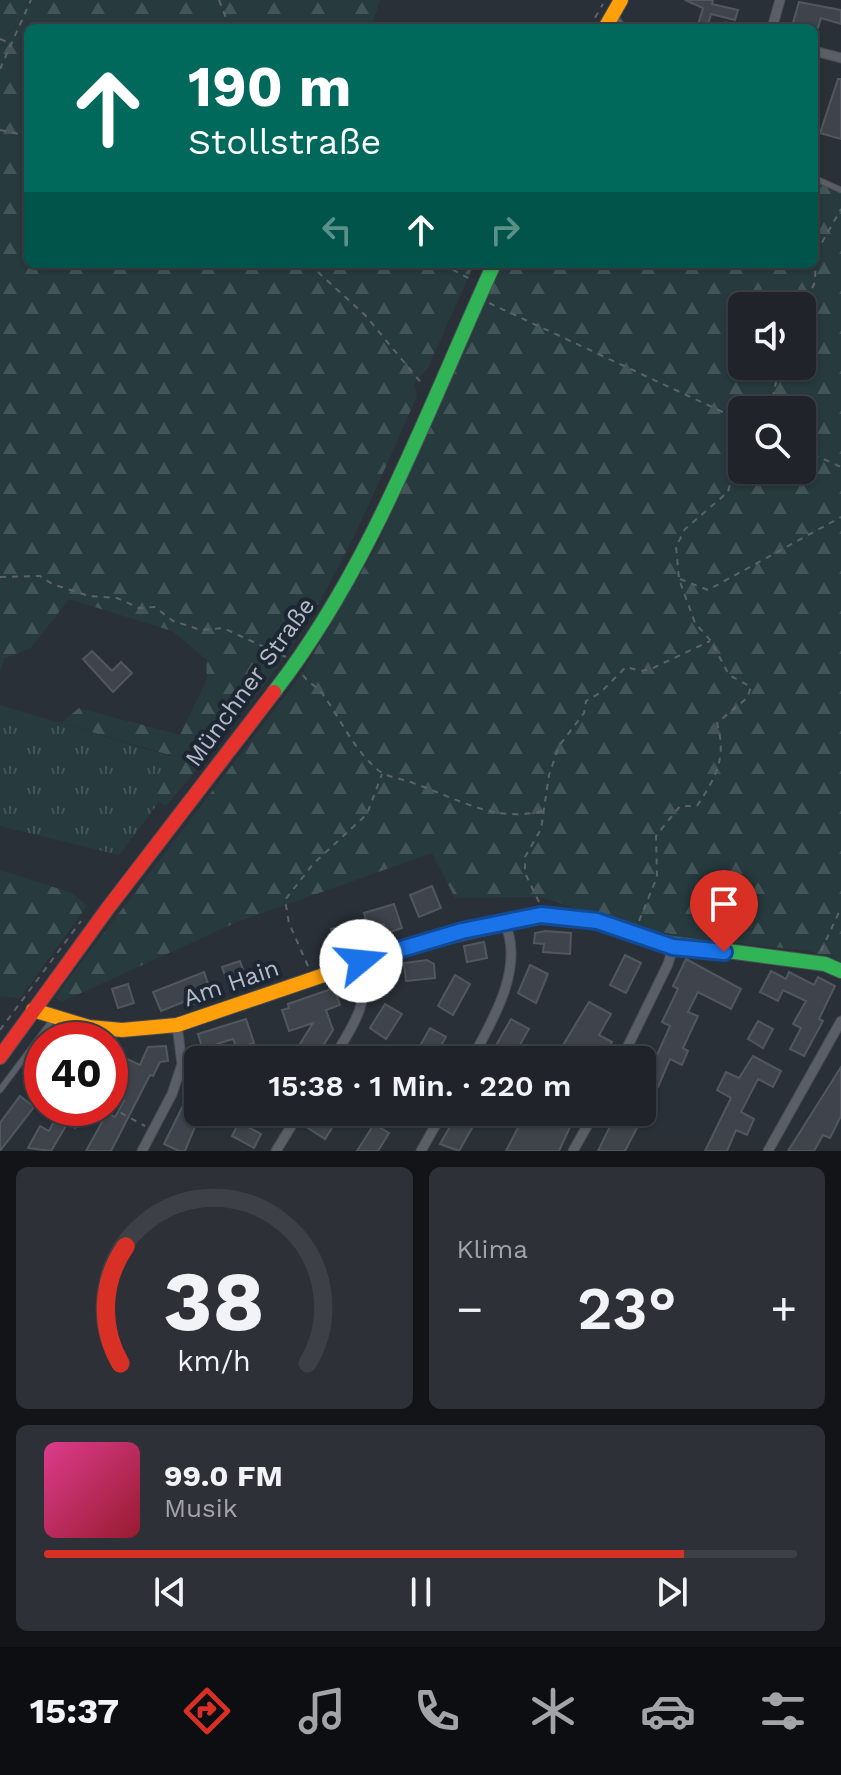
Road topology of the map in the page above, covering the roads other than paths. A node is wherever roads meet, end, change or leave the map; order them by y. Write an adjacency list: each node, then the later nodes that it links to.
1 (621, 0): 3 (main road)
2 (780, 0): 5 (street)
3 (609, 7): 4 (lane)
4 (621, 24)
5 (773, 24)
6 (818, 52): 7 (street)
7 (841, 58)
8 (818, 180): 9 (lane)
9 (841, 190)
10 (492, 268): 15 (main road, Münchner Straße)
11 (504, 922): 12 (main road, Am Hain); 13 (main road, Am Hain); 20 (street)
12 (673, 947): 14 (main road, Am Hain); 21 (street)
13 (361, 961): 18 (main road, Am Hain); 19 (street)
14 (841, 971)
15 (33, 1010): 16 (main road, Am Hain); 22 (main road, Münchner Straße)
16 (54, 1018): 18 (main road, Am Hain); 23 (lane)
17 (841, 1021): 31 (street)
18 (177, 1025): 27 (street)
19 (340, 1046)
20 (478, 1046)
21 (628, 1046)
22 (0, 1057)
23 (0, 1090)
24 (291, 1126): 28 (street)
25 (435, 1126): 29 (street)
26 (587, 1126): 30 (street)
27 (142, 1151)
28 (276, 1151)
29 (421, 1151)
30 (573, 1151)
31 (768, 1151)

